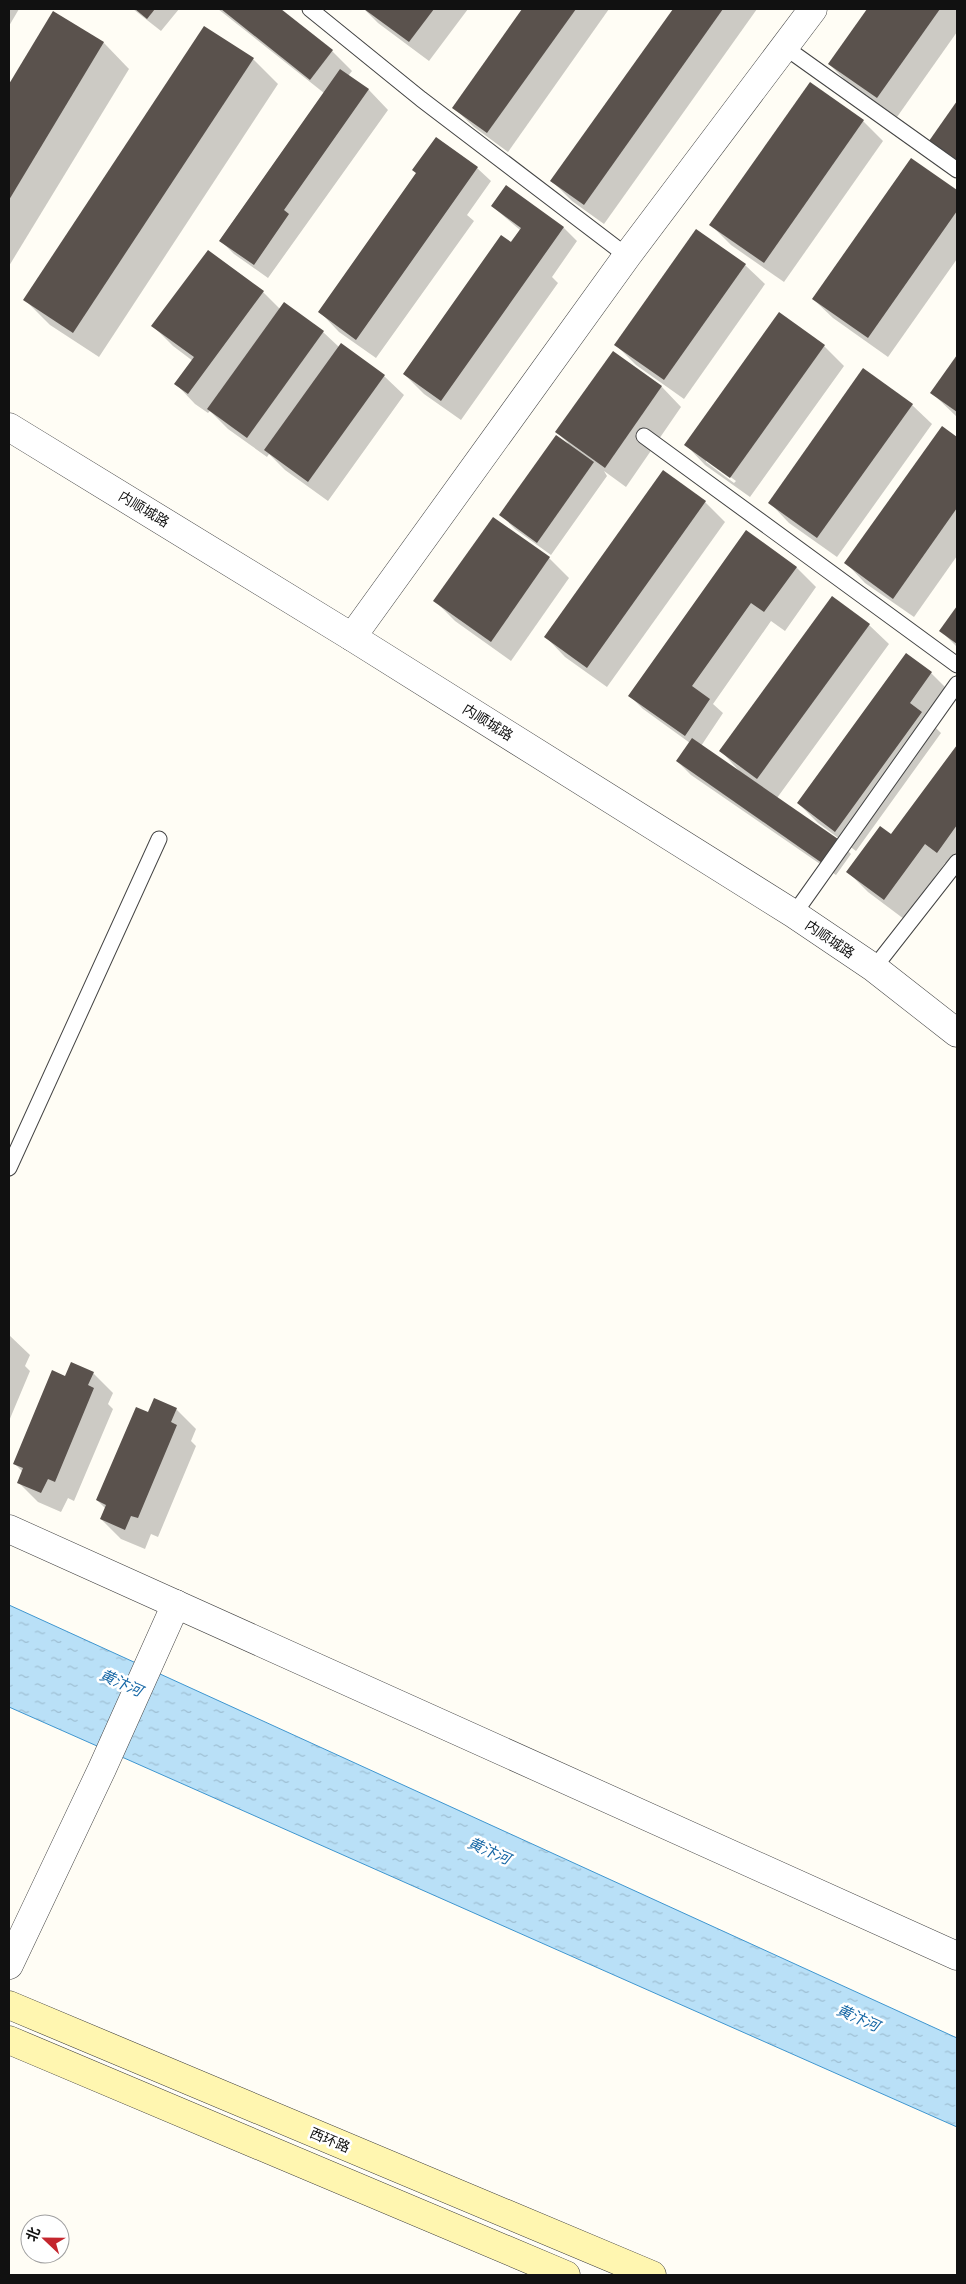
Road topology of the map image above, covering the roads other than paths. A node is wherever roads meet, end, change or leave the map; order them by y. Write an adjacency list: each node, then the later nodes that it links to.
1 (310, 9): 5 (lane)
2 (813, 9): 3 (street)
3 (786, 48): 4 (lane); 5 (street)
4 (957, 170)
5 (627, 256): 8 (street)
6 (9, 427): 8 (street, 内顺城路)
7 (644, 436): 9 (lane)
8 (352, 636): 13 (street, 内顺城路)
9 (957, 666)
10 (957, 684): 13 (lane)
11 (159, 839): 16 (lane)
12 (957, 862): 14 (lane)
13 (794, 914): 14 (street, 内顺城路)
14 (874, 968): 15 (street, 内顺城路)
15 (957, 1033)
16 (9, 1168)
17 (9, 1529): 18 (street)
18 (176, 1604): 19 (street); 20 (street)
19 (957, 1956)
20 (9, 1965)
21 (9, 2005): 24 (main road, 西环路)
22 (9, 2040): 23 (main road)
23 (566, 2275)
24 (652, 2275)

